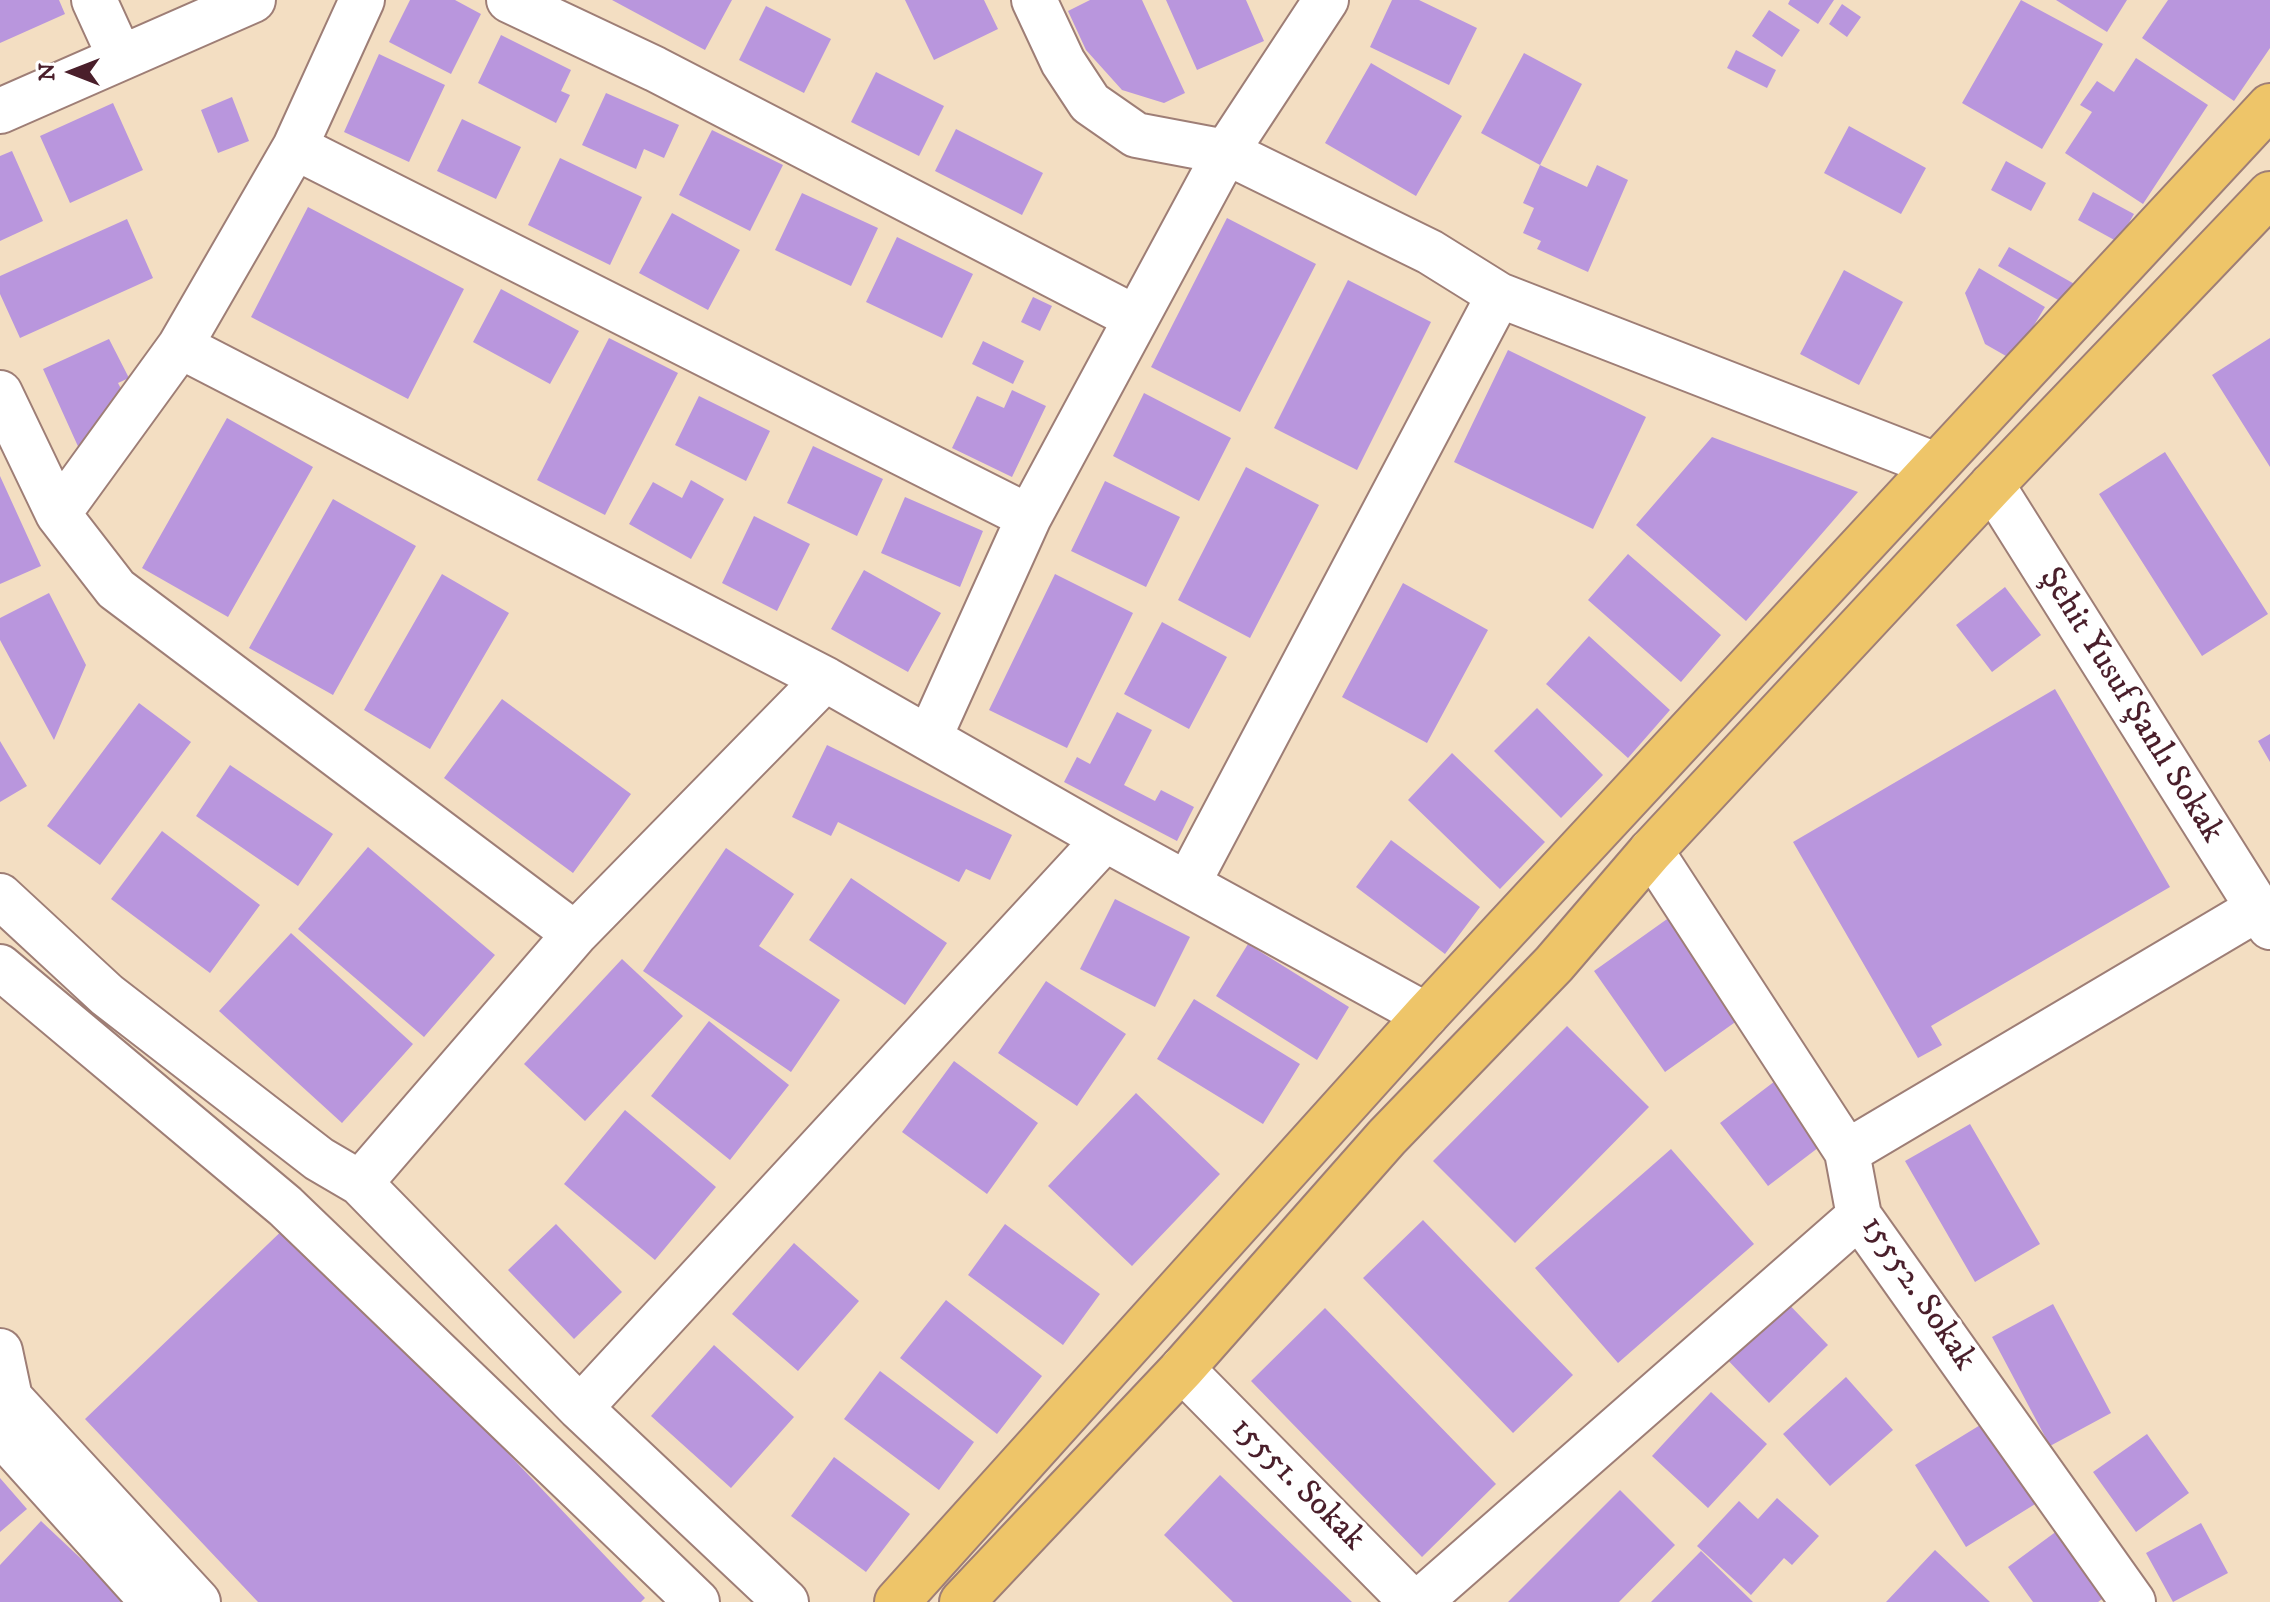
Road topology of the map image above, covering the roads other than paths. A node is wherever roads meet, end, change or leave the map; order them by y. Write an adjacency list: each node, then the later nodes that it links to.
1 (94, 0): 7 (street)
2 (253, 0): 7 (street)
3 (362, 0): 10 (street)
4 (509, 0): 14 (street)
5 (1034, 0): 11 (street)
6 (1315, 7): 11 (street)
7 (120, 57): 9 (street)
8 (2270, 106): 17 (main road)
9 (0, 111)
10 (295, 147): 15 (street); 20 (street)
11 (1226, 152): 13 (street); 14 (street)
12 (2270, 194): 18 (main road)
13 (1499, 295): 17 (street); 25 (street)
14 (1134, 317): 20 (street)
15 (180, 346): 19 (street); 21 (street)
16 (0, 393): 19 (street)
17 (1936, 465): 30 (main road)
18 (1992, 485): 24 (main road); 27 (street, Şehit Yusuf Şanlı Sokak)
19 (58, 514): 28 (street)
20 (1029, 517): 22 (street)
21 (825, 679): 22 (street); 28 (street)
22 (930, 736): 23 (street)
23 (1105, 839): 25 (street); 36 (street)
24 (1651, 851): 31 (street, 15552. Sokak); 35 (main road)
25 (1188, 883): 30 (street)
26 (0, 896): 32 (street)
27 (2263, 918): 31 (street)
28 (575, 934): 32 (street)
29 (0, 967): 40 (street)
30 (1426, 1015): 42 (main road)
31 (1847, 1152): 33 (street, 15552. Sokak)
32 (360, 1183): 36 (street)
33 (1859, 1216): 45 (street); 46 (street, 15552. Sokak)
34 (0, 1351): 39 (street)
35 (1182, 1369): 43 (main road); 44 (street, 15551. Sokak)
36 (580, 1408): 41 (street)
37 (0, 1432): 38 (street)
38 (153, 1602)
39 (198, 1602)
40 (697, 1602)
41 (786, 1602)
42 (897, 1602)
43 (962, 1602)
44 (1412, 1602)
45 (1419, 1602)
46 (2133, 1602)

